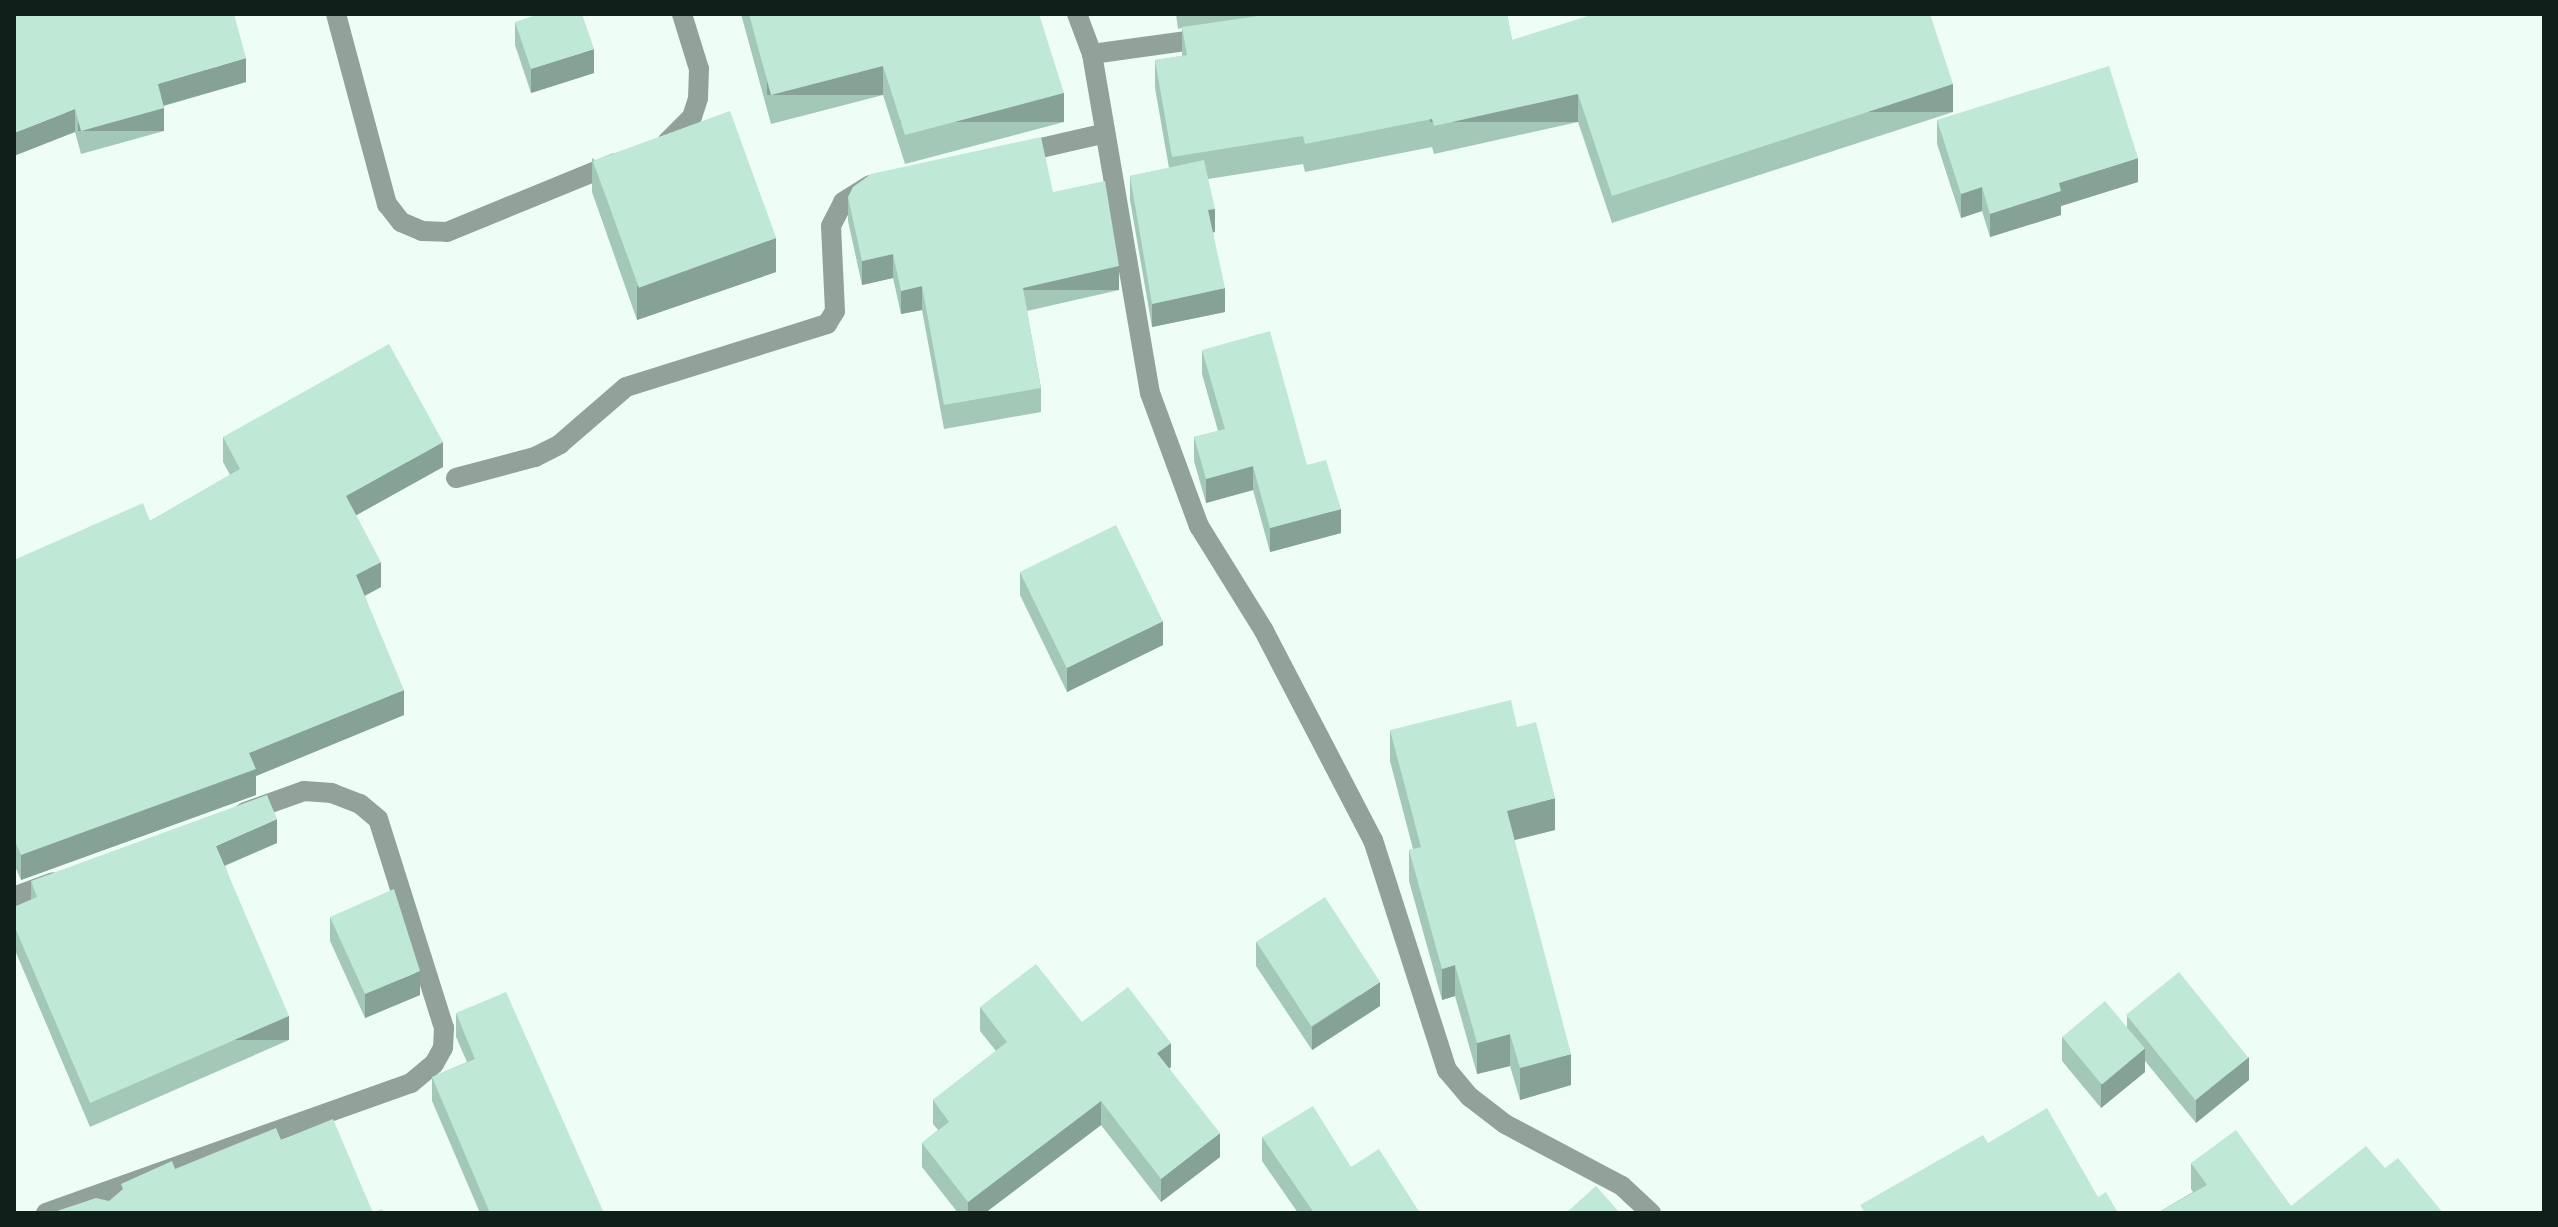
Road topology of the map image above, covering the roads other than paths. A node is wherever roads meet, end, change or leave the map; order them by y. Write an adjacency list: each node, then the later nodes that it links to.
1 (336, 14): 2 (street)
2 (682, 14)
3 (1077, 14): 5 (street)
4 (1231, 35): 5 (street)
5 (1092, 54): 6 (street)
6 (1102, 134): 7 (street); 16 (street)
7 (999, 157)
8 (896, 180): 9 (street)
9 (456, 478)
10 (217, 822): 13 (street)
11 (74, 875): 12 (street)
12 (16, 896)
13 (96, 1192): 14 (street); 15 (street)
14 (46, 1213)
15 (105, 1213)
16 (1651, 1213)

